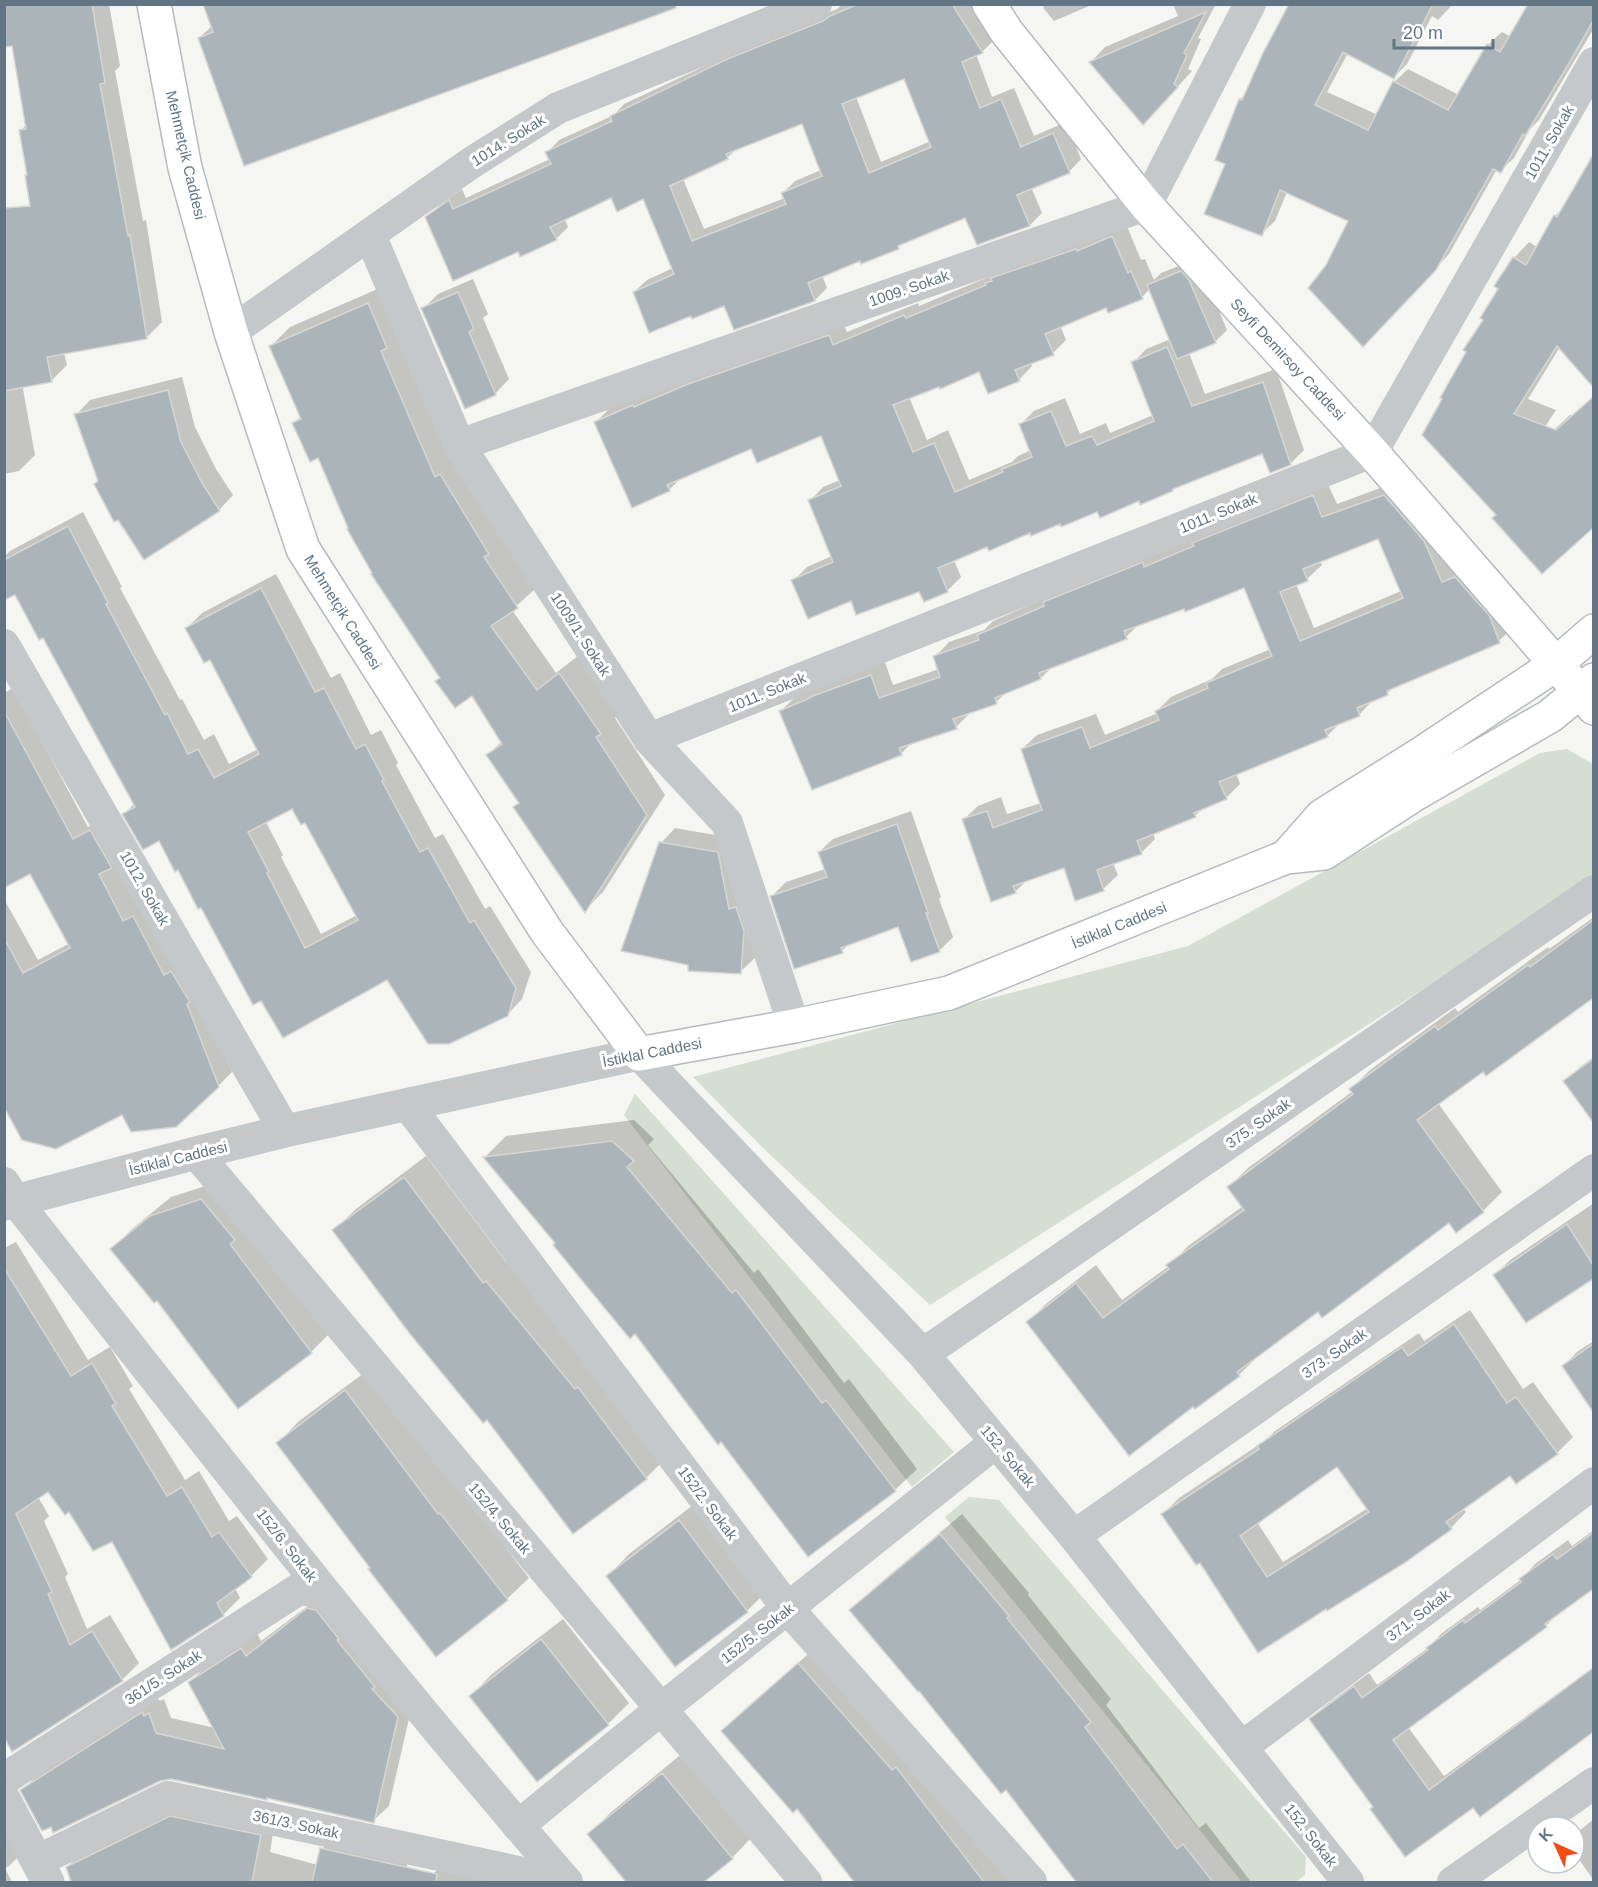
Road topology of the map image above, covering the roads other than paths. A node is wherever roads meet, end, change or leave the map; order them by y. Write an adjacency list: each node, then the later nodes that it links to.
1 (154, 4): 8 (main road, Mehmetçik Caddesi)
2 (816, 4): 7 (street, 1014. Sokak)
3 (989, 4): 6 (main road, Seyfi Demirsoy Caddesi)
4 (1251, 4): 6 (street)
5 (1593, 63): 10 (street, 1011. Sokak)
6 (1146, 205): 9 (street, 1009. Sokak); 10 (main road, Seyfi Demirsoy Caddesi)
7 (370, 235): 8 (street, 1014. Sokak); 9 (street, 1009/1. Sokak)
8 (231, 332): 19 (main road, Mehmetçik Caddesi)
9 (459, 445): 15 (street, 1009/1. Sokak)
10 (1372, 452): 13 (main road, Seyfi Demirsoy Caddesi); 15 (street, 1011. Sokak)
11 (1593, 631): 13 (main road, İstiklal Caddesi)
12 (4, 645): 21 (street, 1012. Sokak)
13 (1555, 665): 14 (main road, Seyfi Demirsoy Caddesi); 16 (main road, İstiklal Caddesi)
14 (1589, 694): 16 (main road, İstiklal Caddesi)
15 (649, 739): 18 (street, 1009/1. Sokak)
16 (1286, 857): 18 (main road, İstiklal Caddesi)
17 (1593, 891): 25 (street, 375. Sokak)
18 (794, 1026): 19 (main road, İstiklal Caddesi)
19 (639, 1054): 20 (street, İstiklal Caddesi); 25 (street, 152. Sokak)
20 (408, 1105): 21 (street, İstiklal Caddesi); 30 (street, 152/2. Sokak)
21 (285, 1131): 22 (street, İstiklal Caddesi)
22 (196, 1153): 24 (street, İstiklal Caddesi); 31 (street, 152/4. Sokak)
23 (1593, 1170): 28 (street, 373. Sokak)
24 (8, 1196): 29 (street, 152/6. Sokak)
25 (923, 1354): 26 (street, 152. Sokak)
26 (996, 1442): 28 (street, 152. Sokak); 30 (street, 152/5. Sokak)
27 (1593, 1483): 32 (street, 371. Sokak)
28 (1074, 1536): 32 (street, 152. Sokak)
29 (325, 1593): 33 (street, 361/5. Sokak); 36 (street, 152/6. Sokak)
30 (788, 1609): 31 (street, 152/5. Sokak); 41 (street, 152/2. Sokak)
31 (660, 1710): 36 (street, 152/5. Sokak); 40 (street, 152/4. Sokak)
32 (1242, 1747): 38 (street, 152. Sokak)
33 (4, 1779)
34 (1593, 1783): 42 (street)
35 (4, 1799): 37 (street)
36 (518, 1826): 39 (street, 152/6. Sokak)
37 (42, 1872): 39 (street, 361/3. Sokak)
38 (1342, 1880)
39 (566, 1882)
40 (806, 1882)
41 (1031, 1882)
42 (1453, 1882)

